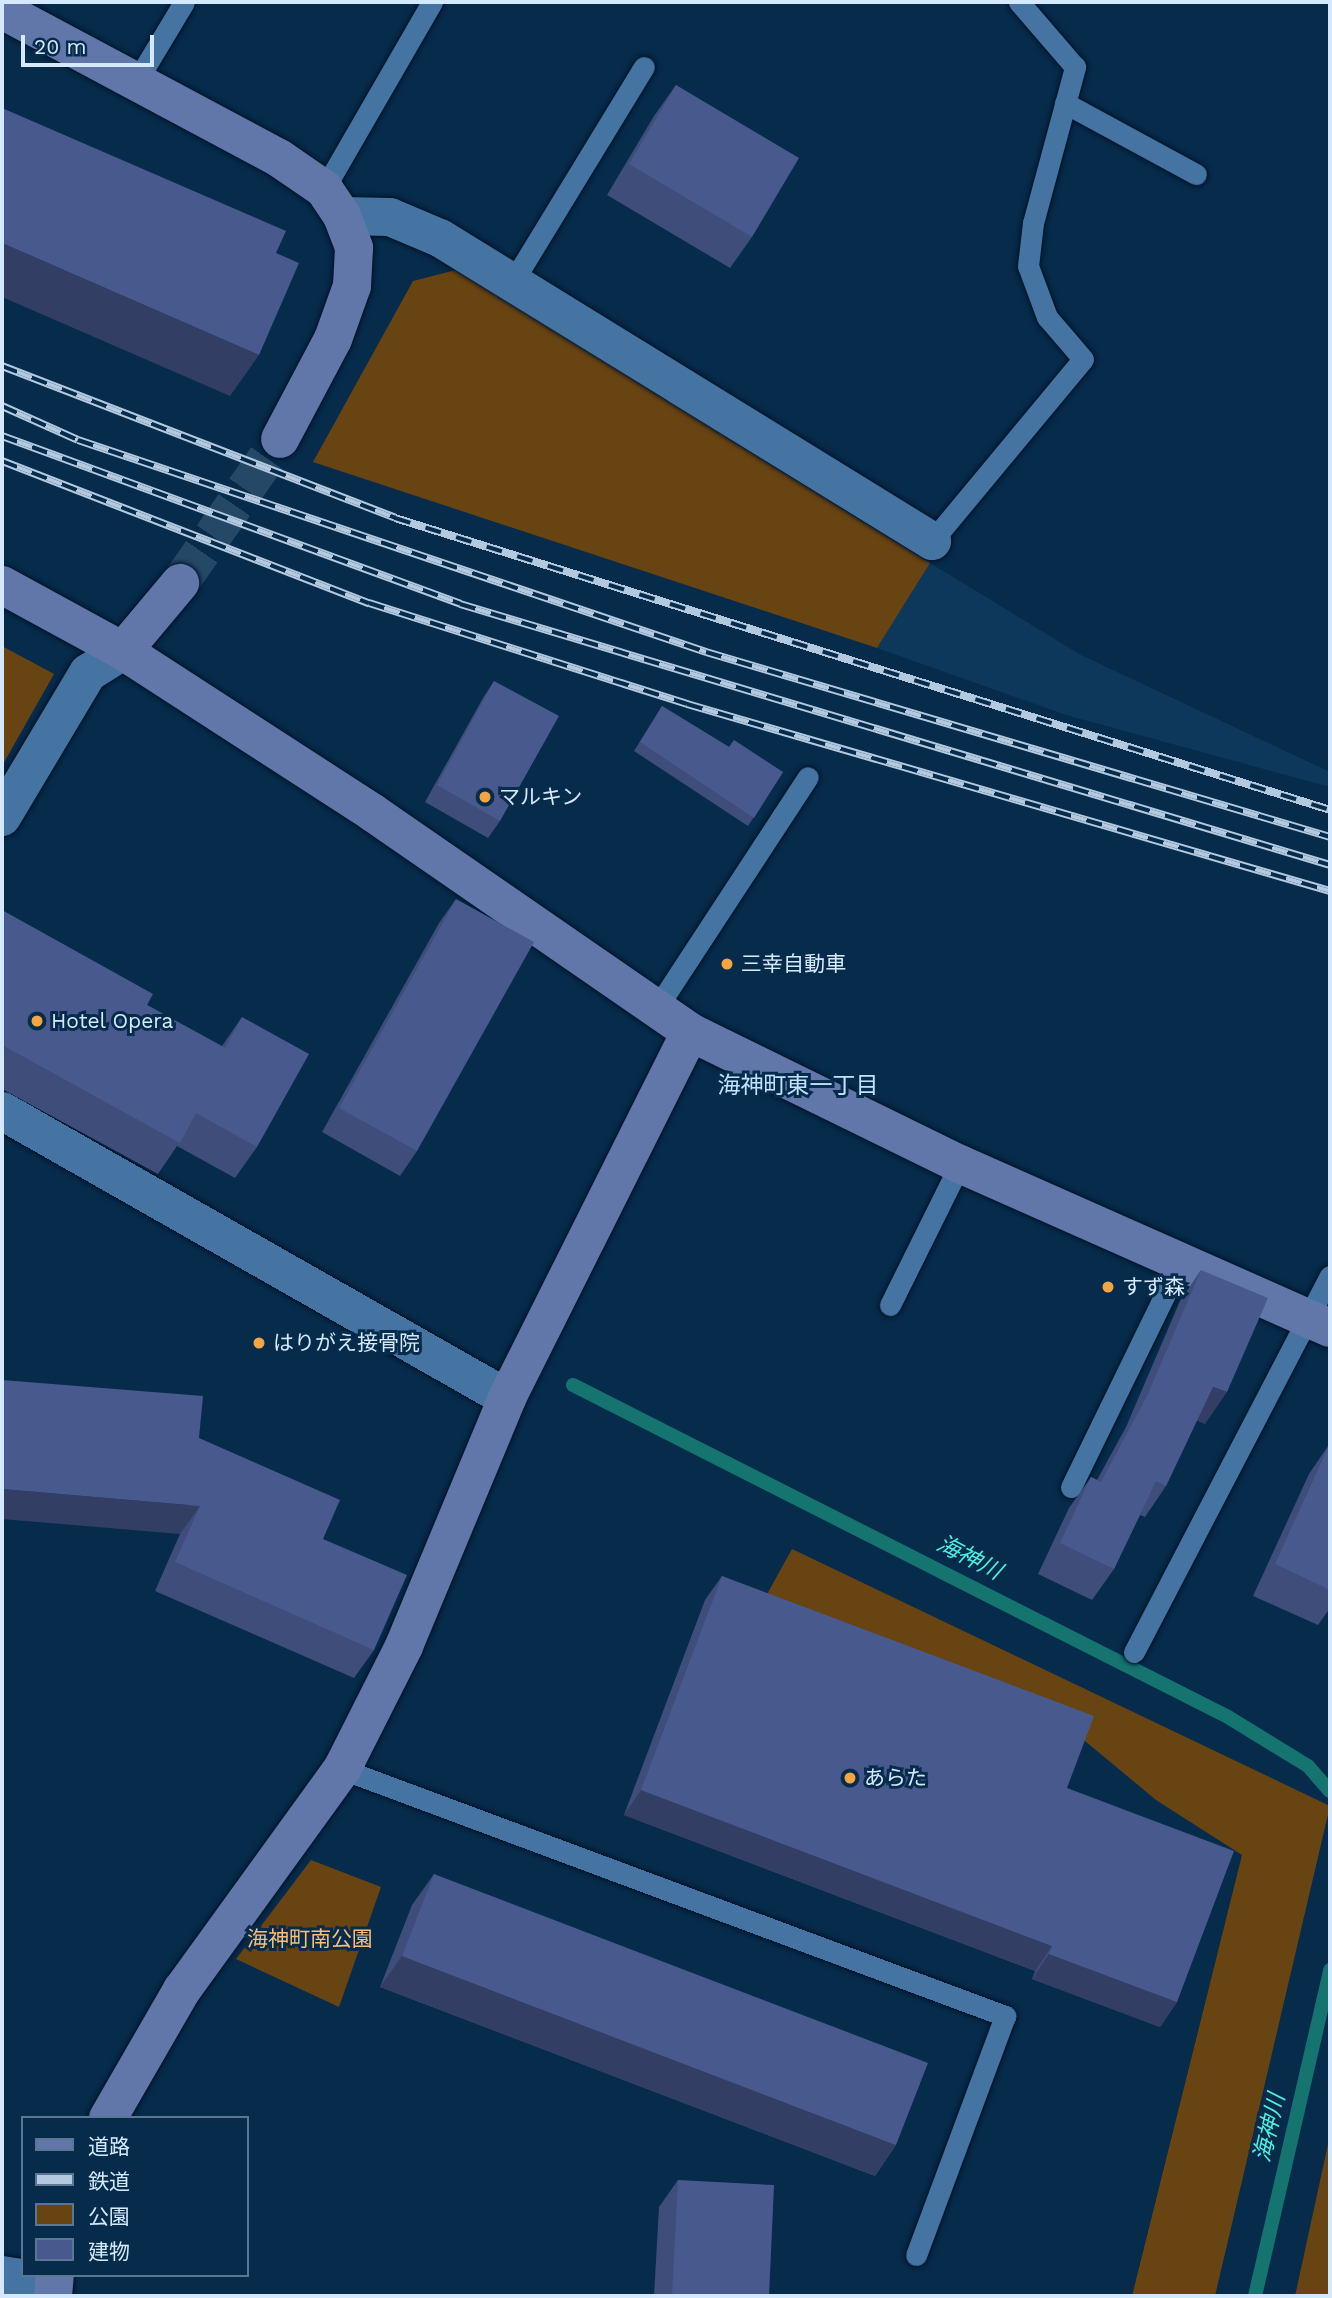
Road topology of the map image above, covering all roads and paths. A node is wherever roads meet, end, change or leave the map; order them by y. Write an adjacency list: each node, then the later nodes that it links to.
1 (184, 2): 6 (lane)
2 (432, 2): 9 (lane)
3 (1019, 2): 7 (lane)
4 (2, 10): 6 (street)
5 (644, 68): 10 (lane)
6 (136, 82): 9 (street)
7 (1065, 103): 8 (lane); 12 (lane)
8 (1196, 174)
9 (333, 203): 10 (street); 11 (street)
10 (512, 283): 12 (street)
11 (280, 439)
12 (932, 541)
13 (180, 583): 15 (street)
14 (2, 585): 15 (street)
15 (122, 651): 17 (street); 18 (street)
16 (808, 777): 18 (lane)
17 (2, 817)
18 (656, 1009): 19 (street)
19 (690, 1032): 21 (street); 26 (street)
20 (2, 1111): 26 (street)
21 (961, 1164): 22 (street); 24 (lane)
22 (1181, 1261): 25 (street); 27 (lane)
23 (1330, 1276): 25 (lane)
24 (890, 1305)
25 (1318, 1321): 28 (lane)
26 (507, 1398): 29 (street)
27 (1071, 1487)
28 (1134, 1652)
29 (342, 1769): 30 (street); 31 (lane)
30 (109, 2116)
31 (916, 2255)
32 (2, 2275): 33 (street)
33 (53, 2285)

